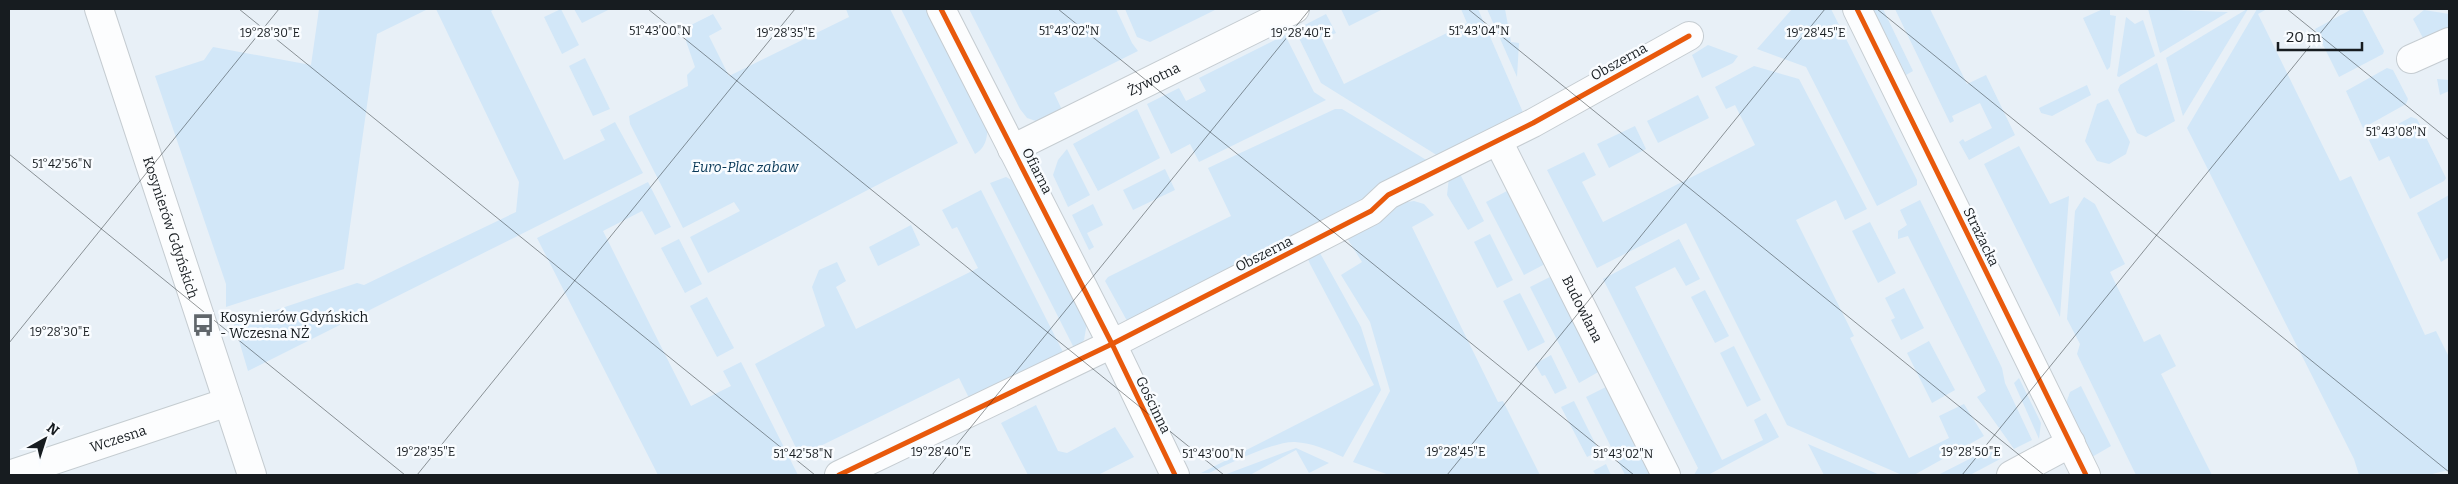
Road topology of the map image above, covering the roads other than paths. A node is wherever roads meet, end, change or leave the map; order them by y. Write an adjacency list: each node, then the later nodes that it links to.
1 (99, 9): 11 (street, Kosynierów Gdyńskich)
2 (941, 9): 9 (street, Ofiarna)
3 (1295, 9): 9 (street, Żywotna)
4 (1857, 9): 12 (street, Strażacka)
5 (1689, 36): 8 (street, Obszerna)
6 (2449, 42): 7 (street)
7 (2411, 59)
8 (1498, 141): 10 (street, Obszerna); 17 (street, Budowlana)
9 (1012, 149): 10 (street, Ofiarna)
10 (1112, 344): 15 (street, Obszerna); 16 (street, Gościnna)
11 (228, 402): 13 (street, Wczesna); 14 (street, Kosynierów Gdyńskich)
12 (2071, 443): 18 (street); 19 (street, Strażacka)
13 (9, 475)
14 (252, 475)
15 (839, 475)
16 (1175, 475)
17 (1666, 475)
18 (2011, 475)
19 (2086, 475)

